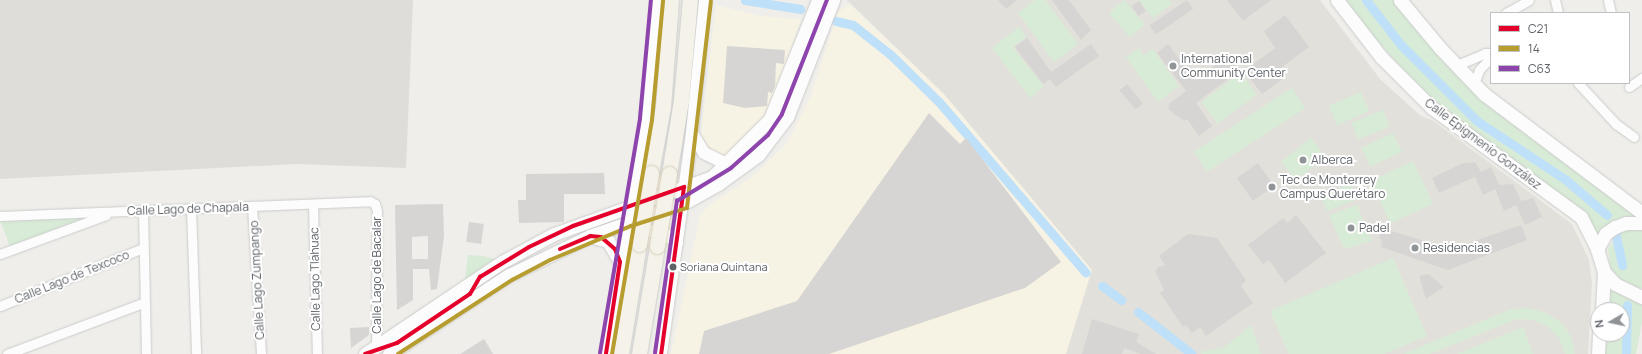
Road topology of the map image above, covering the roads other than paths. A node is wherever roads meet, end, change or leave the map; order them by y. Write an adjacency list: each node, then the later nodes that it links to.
1 (657, 0): 27 (street)
2 (671, 0): 63 (main road, bridge)
3 (690, 0): 64 (main road, bridge)
4 (705, 0): 23 (street)
5 (818, 0): 26 (main road)
6 (833, 0): 28 (main road)
7 (1337, 0): 46 (main road, Calle Epigmenio González)
8 (1400, 0): 17 (main road)
9 (1529, 0): 12 (street)
10 (1555, 0): 13 (street)
11 (1608, 0): 14 (street)
12 (1508, 12)
13 (1558, 12)
14 (1611, 12)
15 (1490, 53): 17 (street)
16 (1490, 58): 19 (street)
17 (1455, 66): 19 (main road)
18 (1642, 78): 21 (street)
19 (1474, 84): 38 (main road)
20 (1579, 84): 24 (street)
21 (1629, 85): 22 (street)
22 (1630, 96)
23 (692, 133): 25 (street); 26 (street)
24 (1634, 137)
25 (689, 154): 27 (street); 29 (street)
26 (727, 164): 28 (main road)
27 (635, 181): 30 (street)
28 (714, 181): 29 (main road); 33 (main road)
29 (684, 186): 30 (main road); 33 (street)
30 (632, 203): 40 (street); 55 (main road)
31 (313, 204): 32 (street, Calle Lago de Chapala); 34 (street, Calle Lago de Chapala); 60 (street, Calle Lago Tlahuac)
32 (375, 204): 55 (street, Calle Lago de Bacalar)
33 (682, 204): 40 (main road); 44 (street)
34 (252, 206): 35 (street, Calle Lago de Chapala); 59 (street, Calle Lago Zumpango)
35 (190, 208): 36 (street, Calle Lago de Chapala); 58 (street)
36 (143, 210): 37 (street, Calle Lago de Chapala); 45 (street)
37 (113, 212): 39 (street, Calle Lago de Chapala); 47 (street)
38 (1642, 213)
39 (0, 216)
40 (629, 220): 42 (main road); 43 (street)
41 (1642, 223): 46 (main road)
42 (590, 236): 48 (main road); 61 (main road)
43 (624, 243): 44 (street); 48 (street)
44 (677, 243): 65 (street)
45 (143, 248): 51 (street); 53 (street, Calle Lago de Texcoco)
46 (1597, 249): 49 (main road, Calle Epigmenio González)
47 (0, 254)
48 (620, 262): 62 (street)
49 (1604, 272): 50 (main road); 52 (main road)
50 (1642, 297)
51 (145, 302): 56 (street); 57 (street)
52 (1602, 302)
53 (0, 306)
54 (1599, 342): 66 (main road)
55 (371, 350)
56 (7, 354)
57 (145, 354)
58 (196, 354)
59 (261, 354)
60 (317, 354)
61 (389, 354)
62 (606, 354)
63 (621, 354)
64 (639, 354)
65 (661, 354)
66 (1598, 354)

